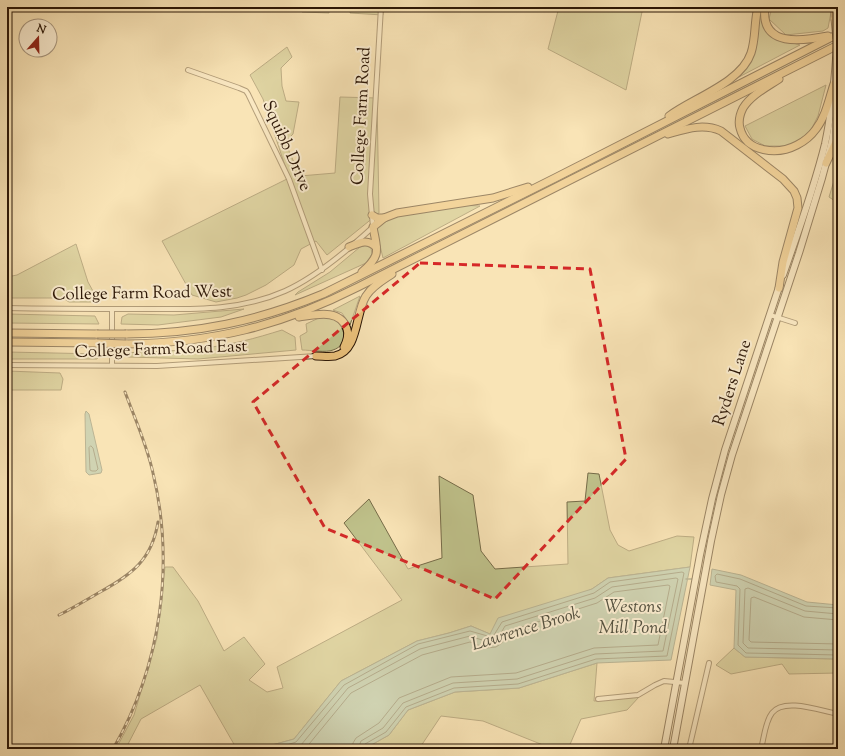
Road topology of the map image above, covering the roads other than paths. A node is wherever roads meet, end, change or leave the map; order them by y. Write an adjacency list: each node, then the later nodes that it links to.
1 (381, 7): 15 (street, College Farm Road)
2 (758, 7): 10 (highway)
3 (765, 7): 5 (highway)
4 (835, 7): 5 (highway, bridge)
5 (838, 36): 6 (highway); 8 (main road, Ryders Lane, bridge); 10 (highway)
6 (799, 64): 8 (highway); 11 (highway)
7 (188, 70): 21 (street, Squibb Drive)
8 (834, 84): 23 (main road, Ryders Lane)
9 (838, 104): 13 (main road, Ryders Lane)
10 (648, 131): 14 (highway)
11 (652, 138): 20 (highway); 23 (highway)
12 (838, 138): 13 (highway)
13 (826, 164): 27 (main road, Ryders Lane)
14 (555, 178): 16 (highway); 22 (highway)
15 (372, 215): 16 (highway); 17 (street, College Farm Road)
16 (384, 218): 17 (highway)
17 (373, 226): 18 (street, College Farm Road West); 19 (highway)
18 (349, 247): 19 (highway); 21 (street, College Farm Road West)
19 (376, 247): 22 (highway)
20 (415, 258): 28 (highway); 32 (highway)
21 (322, 270): 25 (street, College Farm Road West)
22 (353, 280): 30 (highway, bridge)
23 (779, 288): 26 (main road, Ryders Lane)
24 (7, 308): 25 (street, College Farm Road West)
25 (112, 309): 34 (street)
26 (770, 315): 27 (street); 36 (main road, Ryders Lane)
27 (778, 317): 29 (street); 37 (main road, Ryders Lane)
28 (283, 320): 31 (highway, bridge); 32 (highway)
29 (795, 323)
30 (7, 333)
31 (7, 342)
32 (316, 356): 34 (street, College Farm Road East)
33 (7, 365): 34 (street, College Farm Road East)
34 (112, 365)
35 (709, 663): 42 (street)
36 (676, 682): 37 (street); 38 (street); 40 (main road, Ryders Lane)
37 (685, 683): 41 (main road, Ryders Lane)
38 (598, 699)
39 (838, 714): 43 (street)
40 (664, 749)
41 (673, 749)
42 (689, 749)
43 (761, 749)

